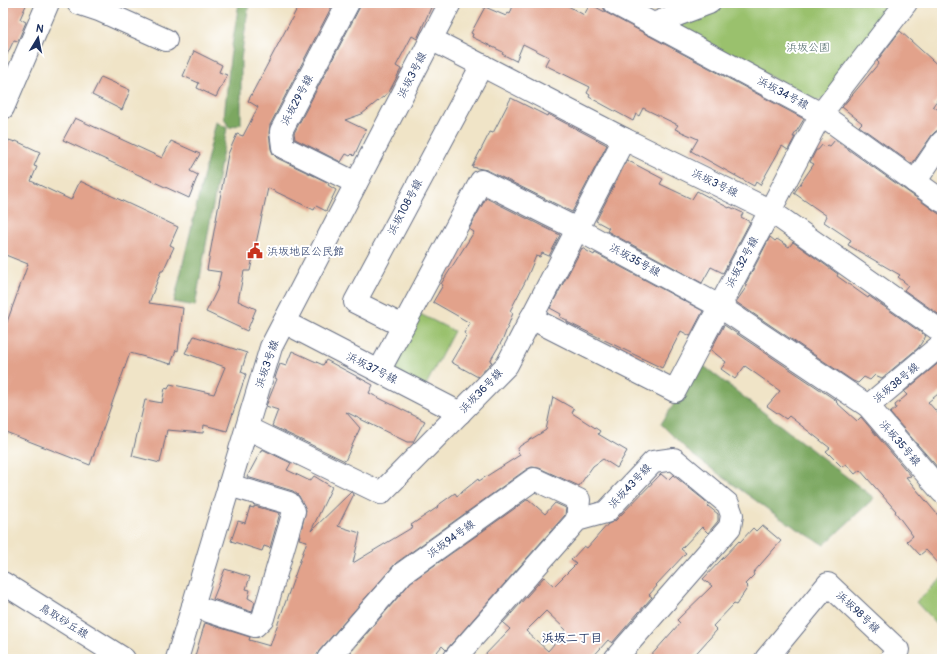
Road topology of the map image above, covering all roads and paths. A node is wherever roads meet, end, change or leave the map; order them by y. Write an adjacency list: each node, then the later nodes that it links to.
1 (48, 3): 13 (street)
2 (78, 3): 8 (street)
3 (348, 3): 18 (street, 浜坂29号線)
4 (450, 3): 10 (street)
5 (614, 3): 9 (street, 浜坂34号線)
6 (709, 3): 9 (street)
7 (906, 3): 14 (street, 浜坂32号線)
8 (100, 6): 11 (street)
9 (654, 24): 14 (street, 浜坂34号線)
10 (431, 39): 12 (street, 浜坂3号線); 18 (street, 浜坂3号線)
11 (166, 40)
12 (482, 65): 15 (street, 浜坂3号線); 25 (street, 浜坂108号線)
13 (3, 108)
14 (821, 114): 17 (street, 浜坂34号線); 20 (street, 浜坂32号線)
15 (624, 139): 20 (street, 浜坂3号線); 21 (street, 浜坂36号線)
16 (942, 142): 17 (street)
17 (915, 182): 19 (street, 浜坂34号線)
18 (356, 183): 24 (street, 浜坂3号線)
19 (942, 201)
20 (769, 210): 22 (street, 浜坂32号線); 26 (street, 浜坂3号線)
21 (577, 228): 22 (street, 浜坂35号線); 23 (street, 浜坂36号線); 25 (street, 浜坂35号線)
22 (719, 306): 23 (street, 浜坂32号線); 29 (street, 浜坂35号線)
23 (531, 318): 30 (street, 浜坂36号線)
24 (284, 322): 28 (street, 浜坂37号線); 31 (street, 浜坂3号線)
25 (404, 326): 28 (street, 浜坂35号線)
26 (942, 332)
27 (942, 344): 29 (street, 浜坂38号線)
28 (379, 372): 30 (street, 浜坂37号線)
29 (868, 406): 33 (street, 浜坂35号線)
30 (460, 413): 31 (street, 浜坂36号線)
31 (247, 428): 32 (street, 浜坂3号線)
32 (229, 485): 36 (street, 浜坂3号線); 36 (street)
33 (942, 492)
34 (577, 520): 40 (street, 浜坂94号線); 41 (street); 42 (street, 浜坂43号線)
35 (3, 583): 38 (street, 鳥取砂丘線)
36 (193, 606): 39 (street, 浜坂3号線)
37 (899, 656): 43 (street, 浜坂98号線)
38 (124, 659)
39 (177, 659)
40 (328, 659)
41 (454, 659)
42 (615, 659)
43 (766, 659)

